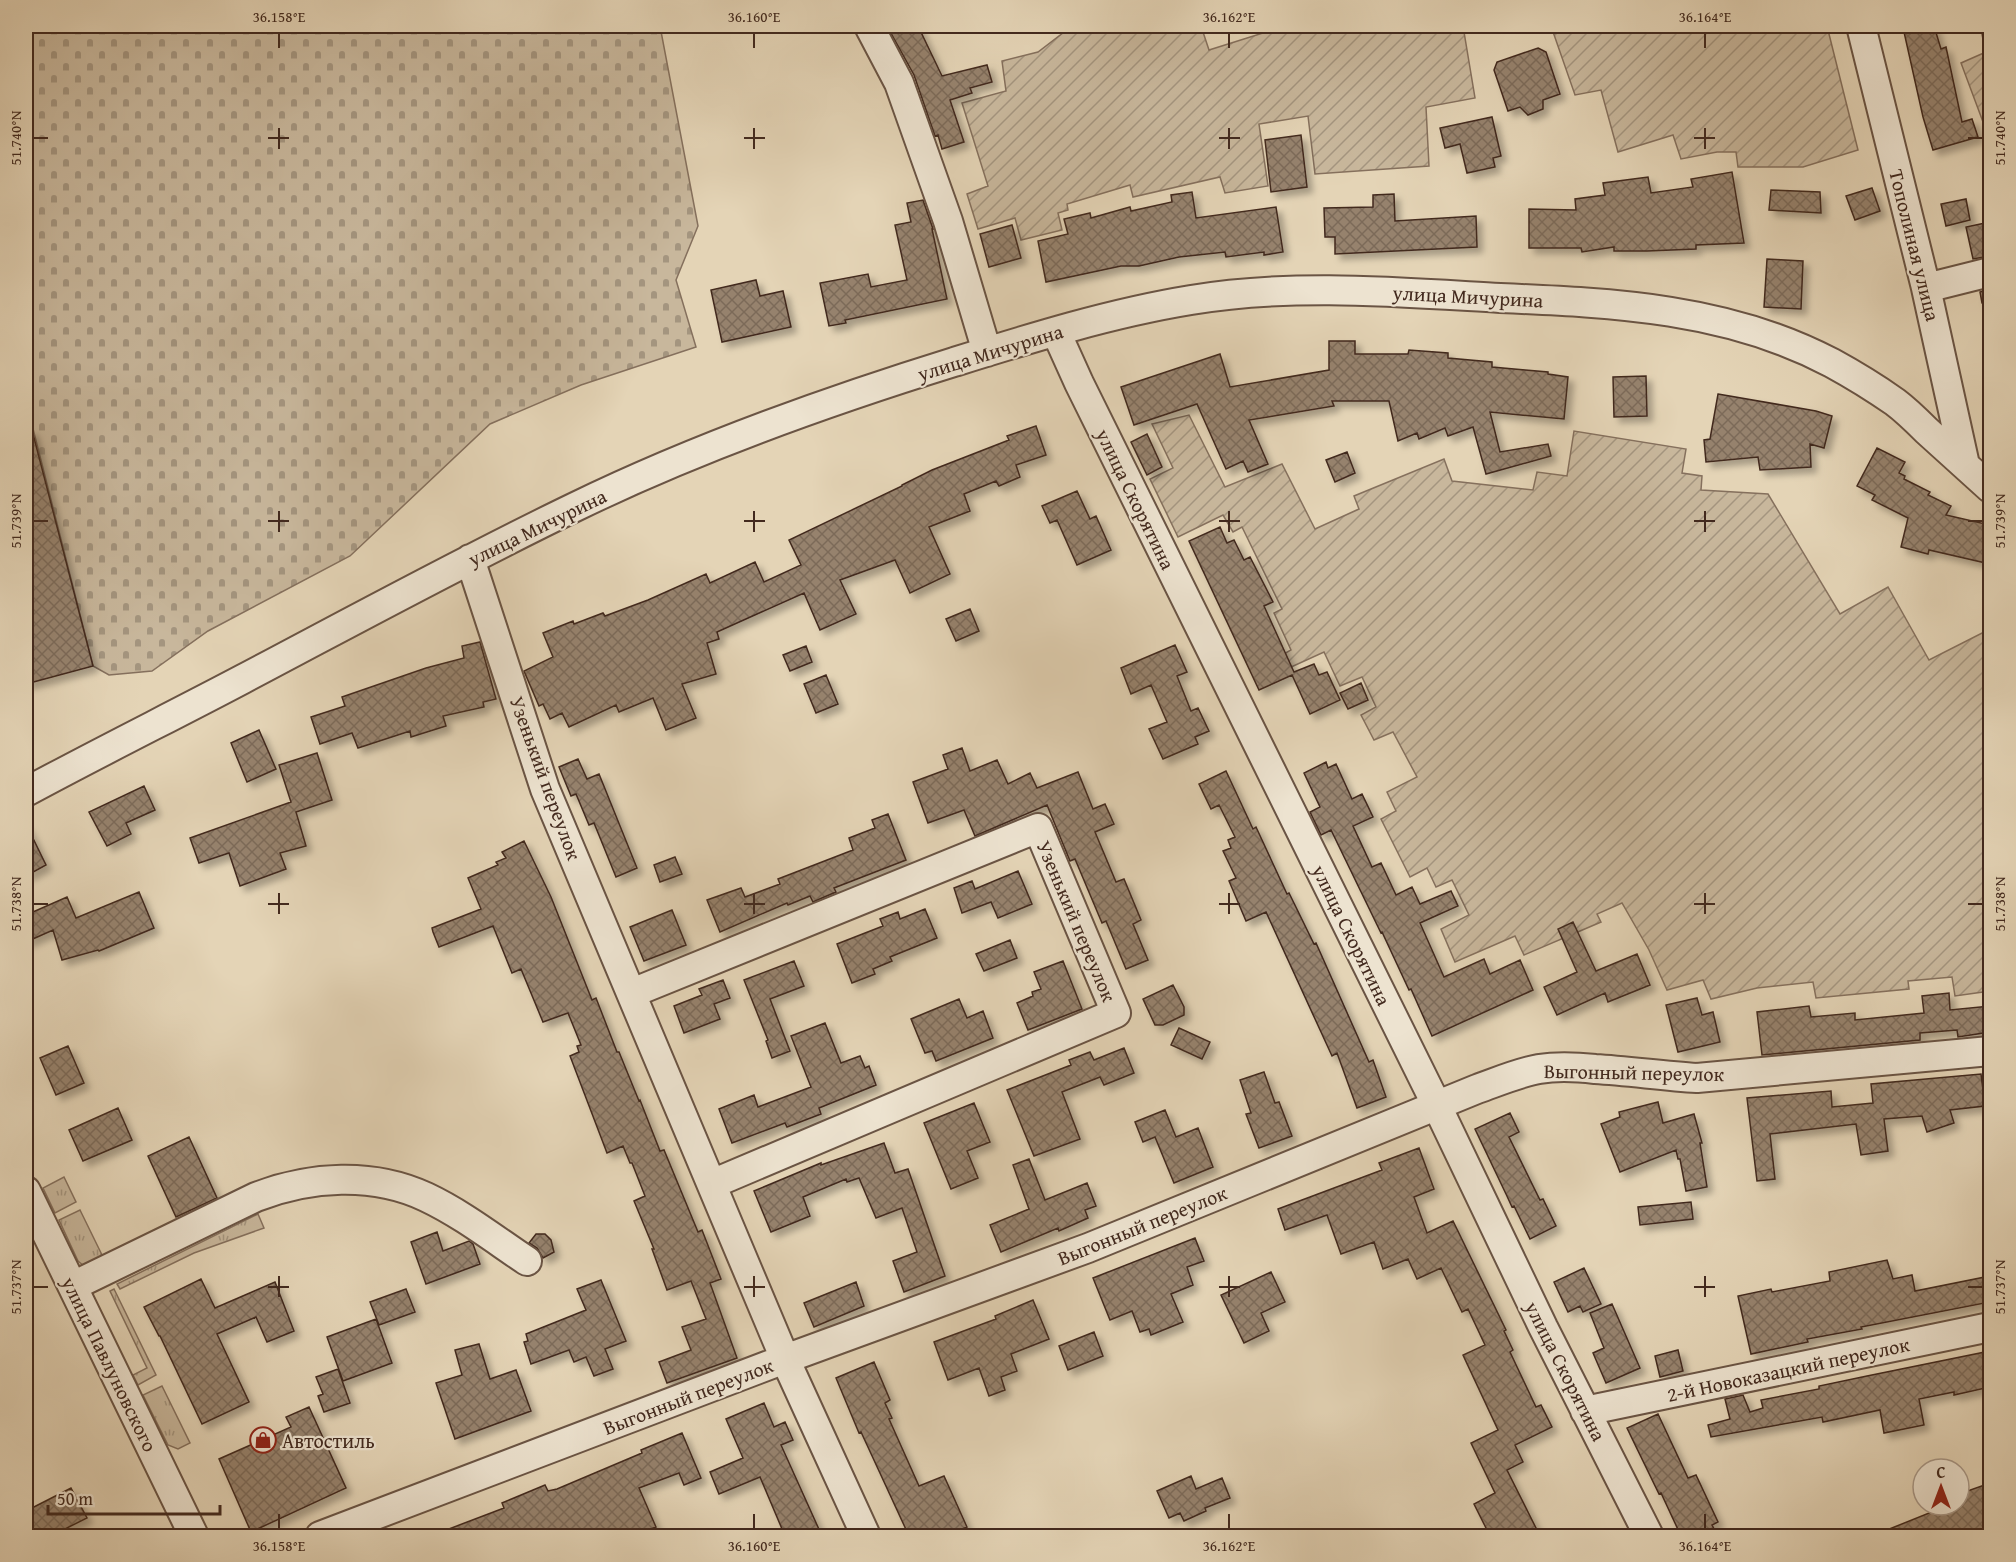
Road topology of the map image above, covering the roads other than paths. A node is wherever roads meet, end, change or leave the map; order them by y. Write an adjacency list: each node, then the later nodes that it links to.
1 (869, 26): 6 (street)
2 (1861, 26): 4 (street, Тополиная улица)
3 (1990, 272): 4 (street)
4 (1926, 288): 7 (street, Тополиная улица)
5 (1056, 332): 6 (street, улица Мичурина); 7 (street, улица Мичурина); 13 (street, улица Скорятина)
6 (987, 352): 9 (street, улица Мичурина)
7 (1965, 465): 8 (street, улица Мичурина)
8 (1990, 488)
9 (470, 559): 10 (street, улица Мичурина); 11 (street, Узенький переулок)
10 (26, 792)
11 (632, 993): 14 (street, Узенький переулок); 14 (street, Узенький переулок)
12 (1990, 1051): 13 (street, Выгонный переулок)
13 (1437, 1106): 19 (street, Выгонный переулок); 20 (street, улица Скорятина)
14 (712, 1184): 19 (street, Узенький переулок)
15 (26, 1191): 17 (street, улица Павлуновского)
16 (527, 1261): 17 (street)
17 (73, 1286): 21 (street, улица Павлуновского)
18 (1990, 1327): 20 (street, 2-й Новоказацкий переулок)
19 (785, 1359): 22 (street, Выгонный переулок); 23 (street, Узенький переулок)
20 (1585, 1411): 24 (street, улица Скорятина)
21 (194, 1536)
22 (320, 1536)
23 (866, 1536)
24 (1649, 1536)

